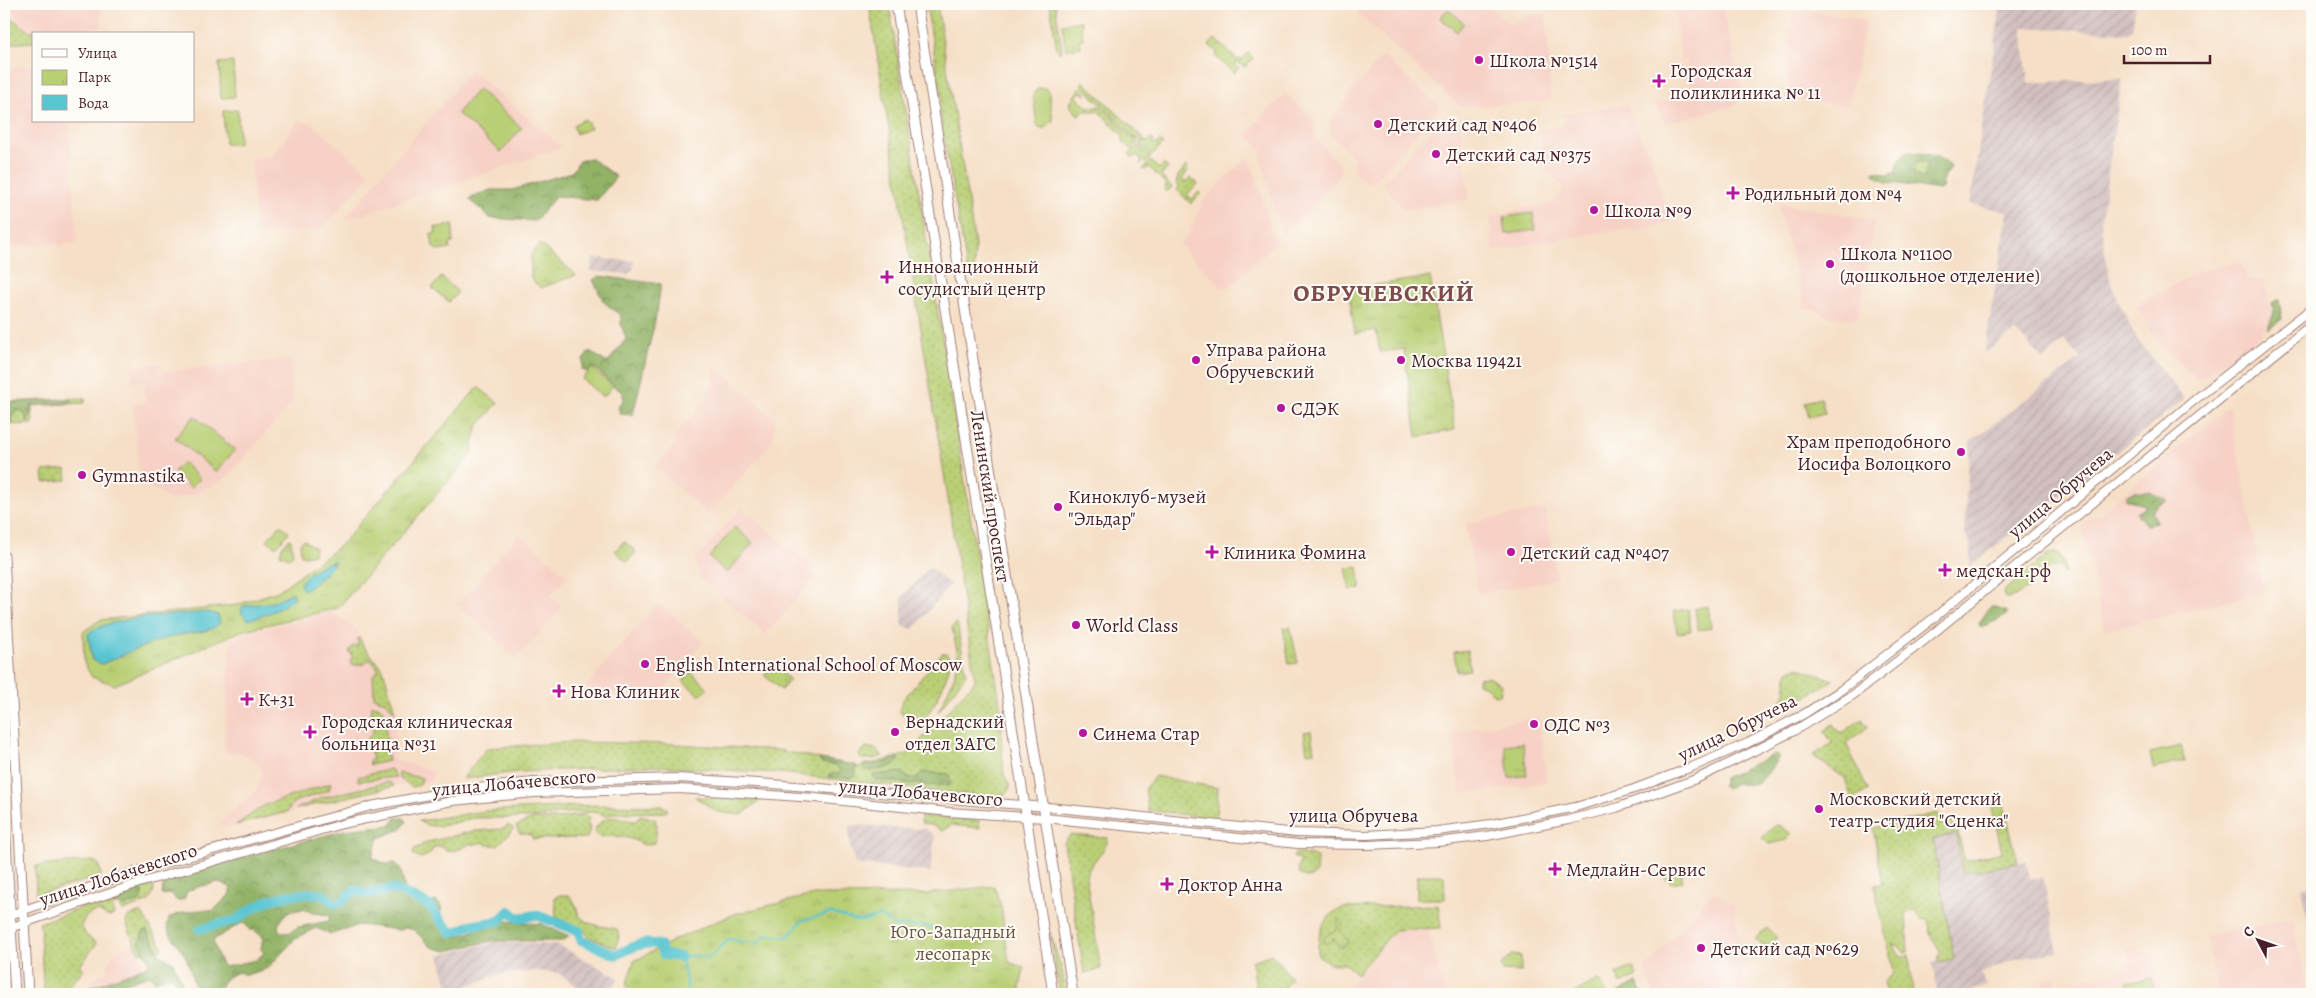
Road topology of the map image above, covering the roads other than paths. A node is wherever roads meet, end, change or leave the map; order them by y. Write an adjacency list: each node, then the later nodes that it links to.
1 (896, 4): 6 (main road, Ленинский проспект)
2 (917, 4): 8 (main road, Ленинский проспект)
3 (2312, 308): 8 (main road, улица Обручева)
4 (2312, 324): 10 (main road, улица Обручева)
5 (4, 556): 11 (main road)
6 (1025, 805): 8 (main road, улица Лобачевского); 9 (main road, Ленинский проспект); 11 (main road, улица Лобачевского)
7 (4, 807): 12 (main road)
8 (1044, 807): 10 (main road, Ленинский проспект)
9 (1026, 816): 10 (main road, улица Лобачевского); 13 (main road, улица Лобачевского); 17 (main road, Ленинский проспект)
10 (1045, 818): 18 (main road, Ленинский проспект)
11 (24, 909): 12 (main road, улица Лобачевского); 13 (main road)
12 (6, 916): 14 (main road)
13 (25, 923): 14 (main road, улица Лобачевского); 16 (main road)
14 (7, 929): 15 (main road)
15 (15, 994)
16 (28, 994)
17 (1053, 994)
18 (1073, 994)

